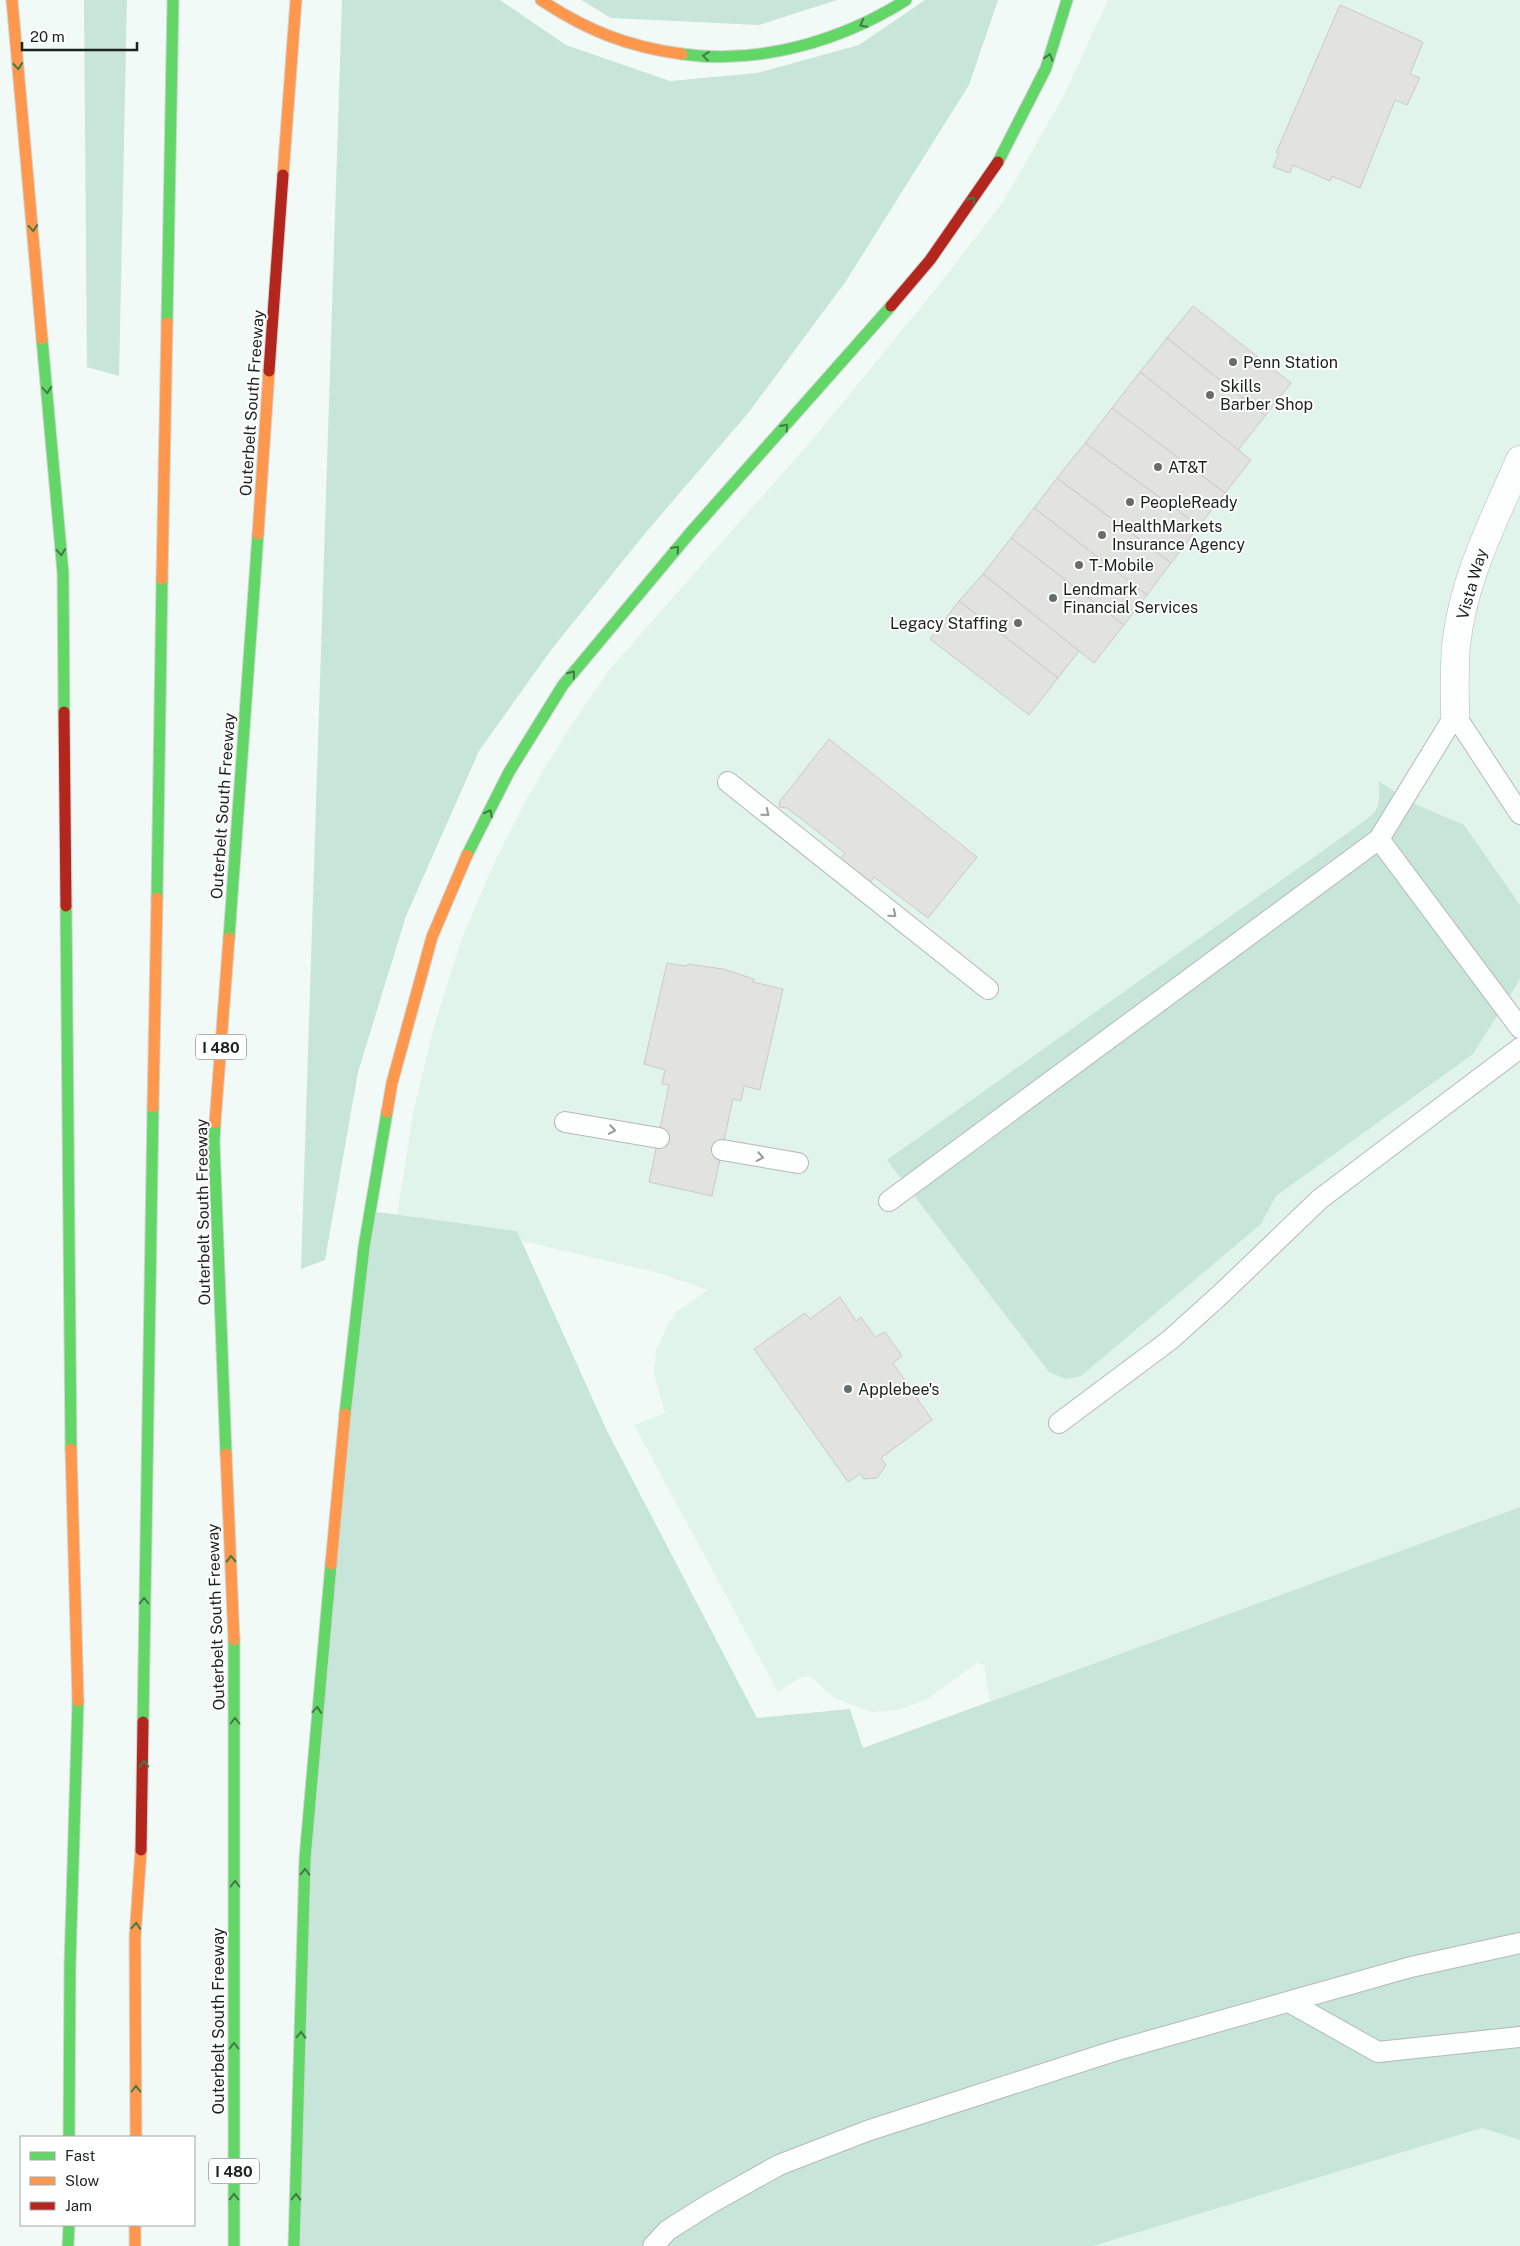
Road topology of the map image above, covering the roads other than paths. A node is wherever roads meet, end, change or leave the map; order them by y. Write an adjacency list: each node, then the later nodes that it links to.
1 (12, 0): 24 (highway, one-way to 24)
2 (173, 0): 25 (highway, one-way to 2)
3 (296, 0): 30 (highway, Outerbelt South Freeway / I 480, one-way to 3)
4 (540, 0): 5 (highway, one-way to 4)
5 (906, 0)
6 (1067, 0): 31 (highway, one-way to 6)
7 (1520, 460): 8 (street, Vista Way)
8 (1455, 715): 10 (lane); 11 (lane)
9 (728, 782): 12 (lane, one-way to 12)
10 (1520, 814)
11 (1379, 839): 13 (lane); 19 (lane)
12 (988, 989)
13 (1520, 1028)
14 (1520, 1048): 20 (lane)
15 (565, 1122): 16 (lane, one-way to 16)
16 (659, 1138)
17 (722, 1150): 18 (lane, one-way to 18)
18 (798, 1163)
19 (889, 1201)
20 (1059, 1423)
21 (1520, 1943): 22 (lane)
22 (1289, 2002): 23 (lane); 32 (lane)
23 (1520, 2037)
24 (69, 2136)
25 (136, 2136)
26 (69, 2226): 28 (highway)
27 (135, 2226): 29 (highway)
28 (68, 2246)
29 (135, 2246)
30 (234, 2246)
31 (294, 2246)
32 (653, 2246)

